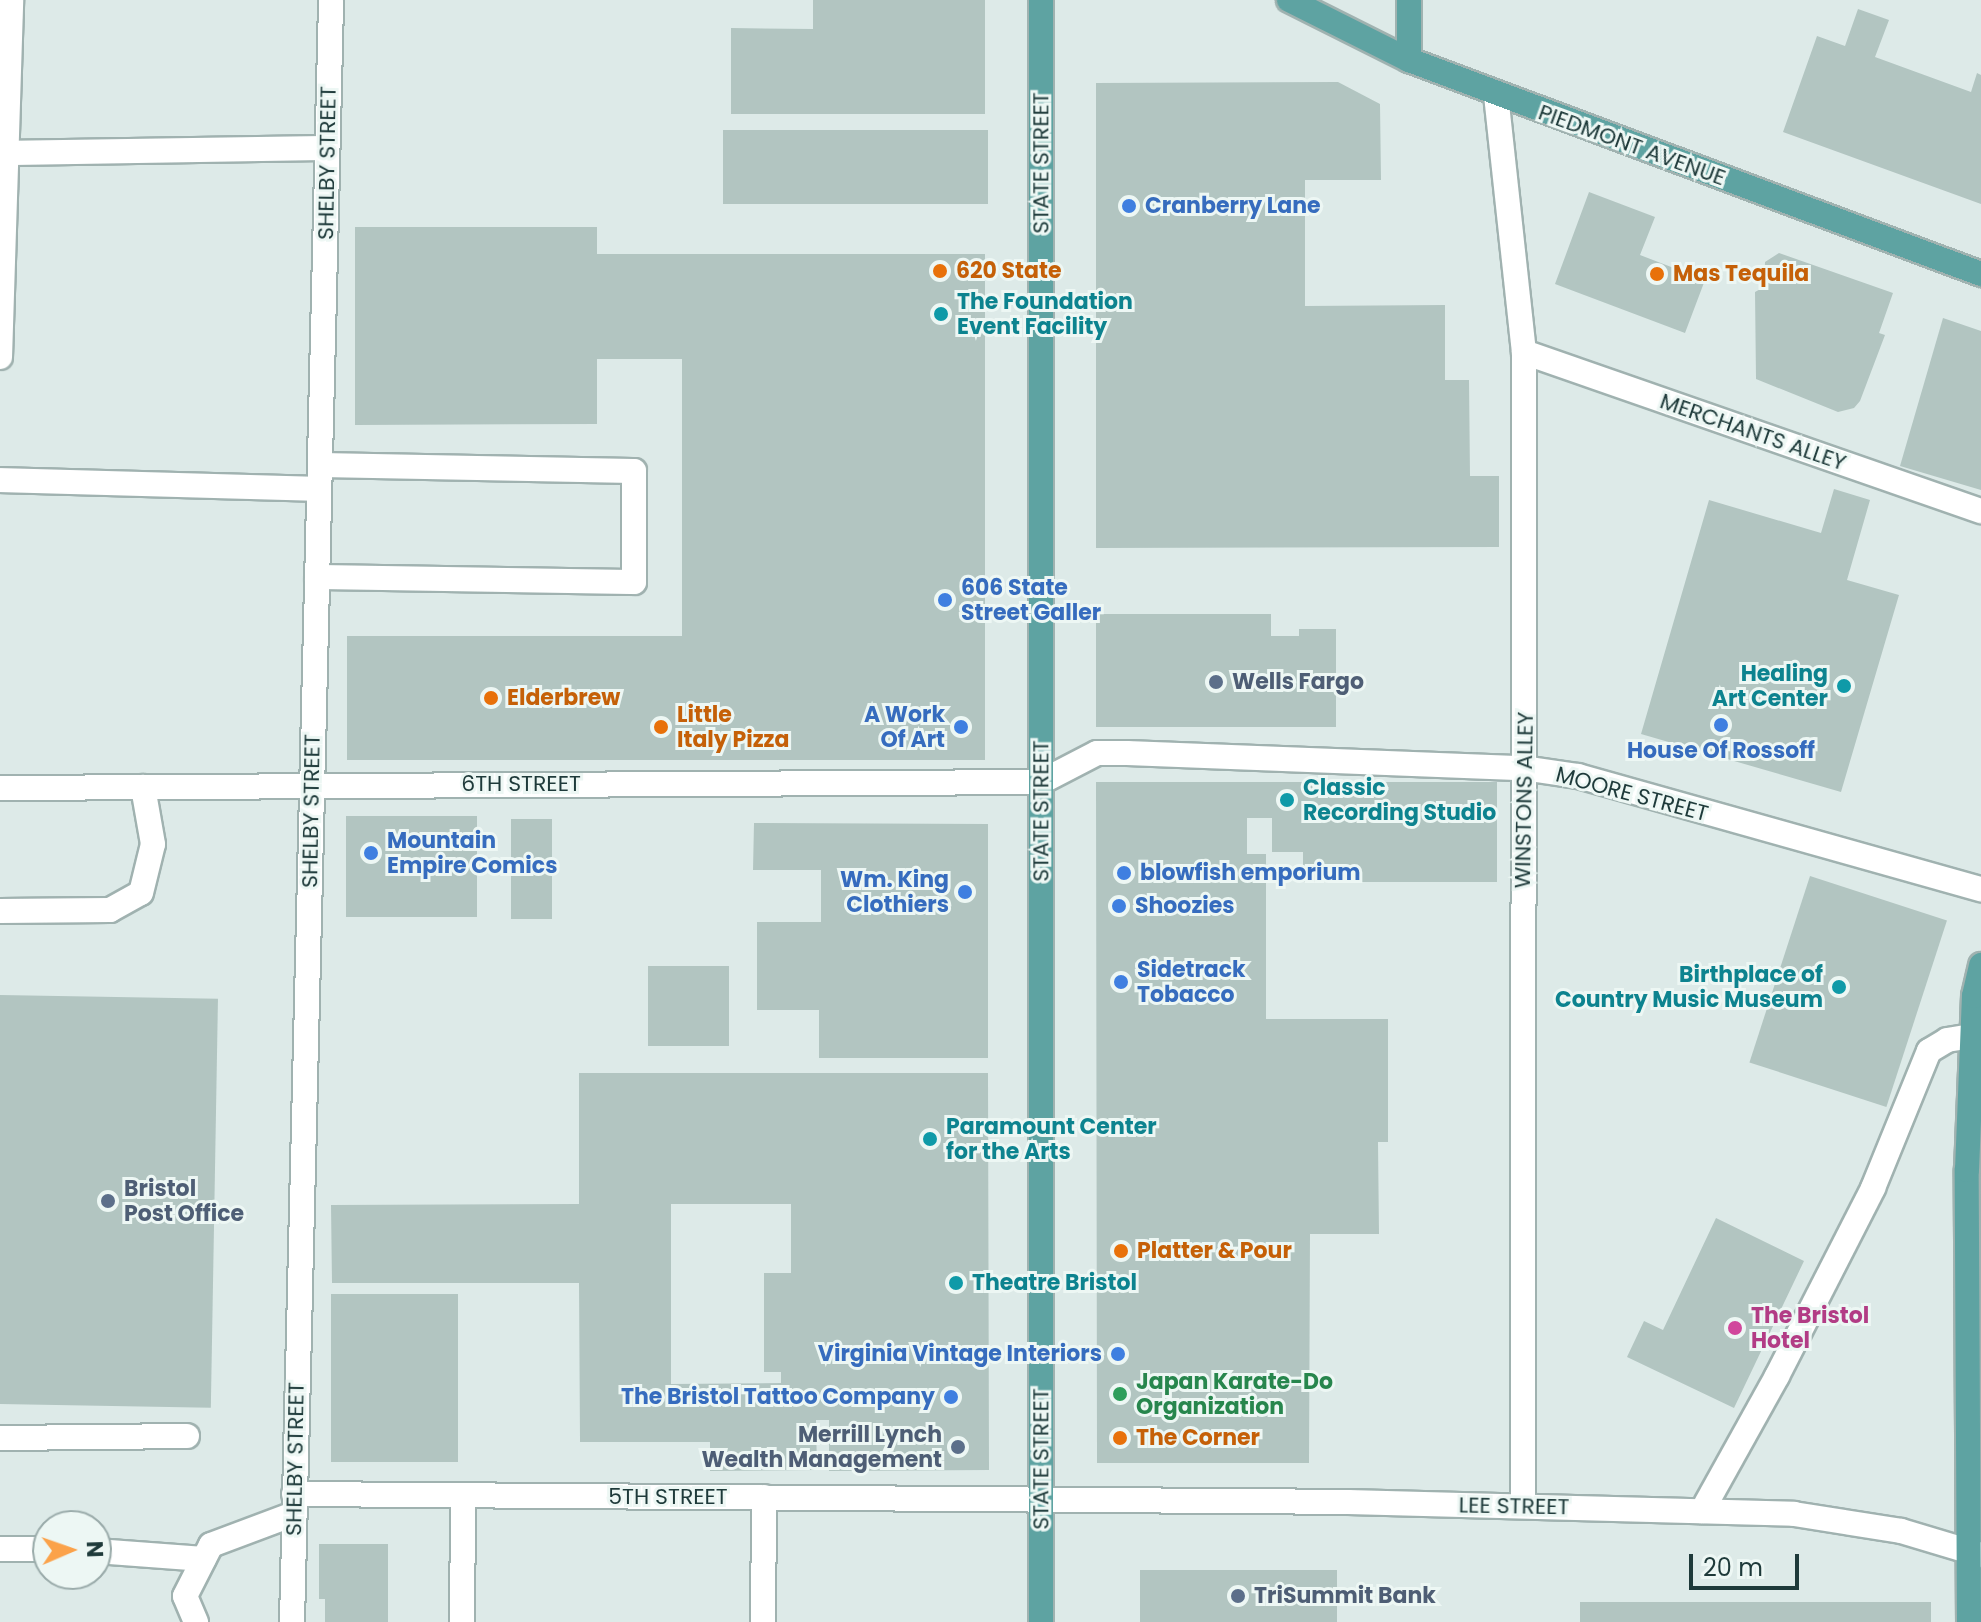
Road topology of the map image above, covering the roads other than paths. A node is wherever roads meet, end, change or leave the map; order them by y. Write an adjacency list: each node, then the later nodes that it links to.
1 (11, 0): 9 (street)
2 (331, 0): 8 (street, SHELBY STREET)
3 (1041, 0): 18 (main road, STATE STREET)
4 (1289, 0): 6 (main road, PIEDMONT AVENUE)
5 (1409, 0): 6 (main road)
6 (1409, 60): 7 (main road, PIEDMONT AVENUE)
7 (1496, 95): 10 (main road, PIEDMONT AVENUE); 11 (street, WINSTONS ALLEY)
8 (327, 148): 9 (street); 13 (street, SHELBY STREET)
9 (6, 153): 12 (street)
10 (1981, 274)
11 (1524, 352): 15 (street, MERCHANTS ALLEY); 17 (street, WINSTONS ALLEY)
12 (0, 357)
13 (319, 477): 14 (street); 16 (street, SHELBY STREET); 16 (street)
14 (0, 480)
15 (1981, 511)
16 (317, 577): 19 (street, SHELBY STREET)
17 (1523, 768): 18 (street, MOORE STREET); 22 (street, MOORE STREET); 32 (street, WINSTONS ALLEY)
18 (1041, 782): 19 (street, 6TH STREET); 30 (main road, STATE STREET)
19 (311, 786): 20 (street, 6TH STREET); 31 (street, SHELBY STREET)
20 (143, 787): 21 (street, 6TH STREET); 23 (street)
21 (0, 788)
22 (1981, 889)
23 (0, 911)
24 (1981, 965): 25 (main road)
25 (1973, 1036): 33 (street); 37 (main road)
26 (187, 1436): 27 (street)
27 (0, 1438)
28 (463, 1495): 29 (street, 5TH STREET); 31 (street, 5TH STREET); 41 (street)
29 (764, 1497): 30 (street, 5TH STREET); 42 (street)
30 (1041, 1500): 32 (street, LEE STREET); 43 (main road, STATE STREET)
31 (294, 1504): 38 (street); 40 (street, SHELBY STREET)
32 (1523, 1506): 33 (street, LEE STREET)
33 (1702, 1511): 37 (street, LEE STREET)
34 (0, 1549): 35 (street)
35 (32, 1549)
36 (112, 1552): 38 (street)
37 (1975, 1553): 44 (main road)
38 (204, 1559): 39 (street)
39 (196, 1622)
40 (292, 1622)
41 (462, 1622)
42 (763, 1622)
43 (1041, 1622)
44 (1969, 1622)

